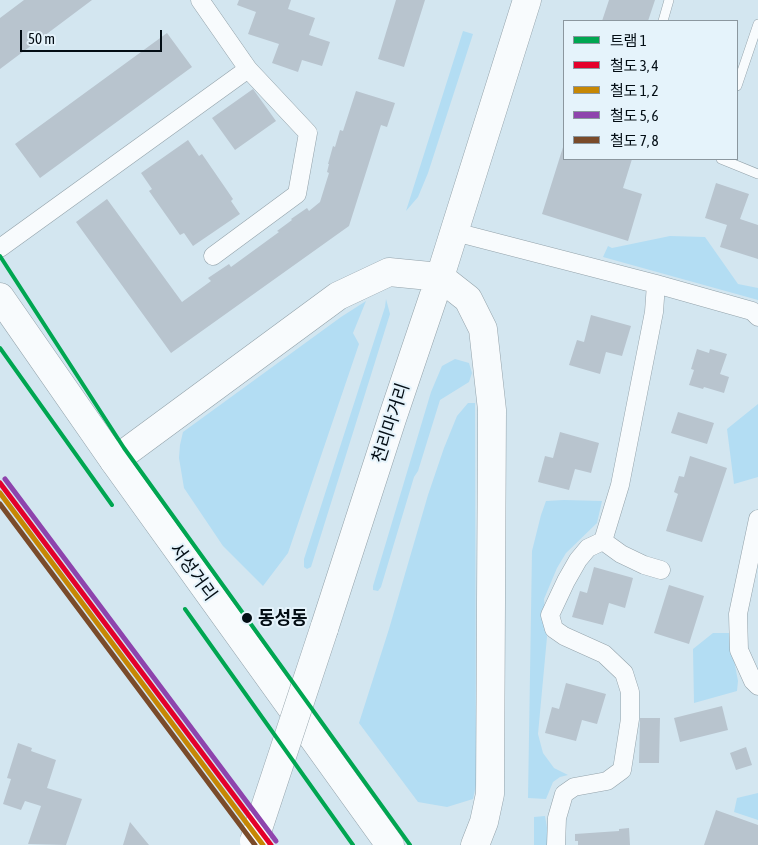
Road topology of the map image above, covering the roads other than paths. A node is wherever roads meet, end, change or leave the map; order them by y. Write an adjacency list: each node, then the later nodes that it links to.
1 (200, 0): 6 (street)
2 (527, 0): 10 (main road, 천리마거리)
3 (669, 0): 4 (lane)
4 (663, 20)
5 (758, 24): 7 (lane)
6 (248, 69): 11 (street); 12 (street)
7 (738, 83)
8 (723, 160): 9 (lane)
9 (758, 174)
10 (455, 232): 13 (main road, 천리마거리); 14 (street)
11 (0, 248)
12 (213, 256)
13 (440, 277): 17 (main road); 22 (main road, 천리마거리, bridge); 24 (main road)
14 (656, 284): 16 (street); 19 (street)
15 (0, 297): 17 (main road, 서성거리)
16 (758, 316)
17 (114, 461): 23 (main road, 서성거리)
18 (758, 518): 21 (street)
19 (603, 542): 20 (street); 25 (street)
20 (661, 570)
21 (758, 686)
22 (253, 845)
23 (390, 845)
24 (475, 845)
25 (556, 845)

